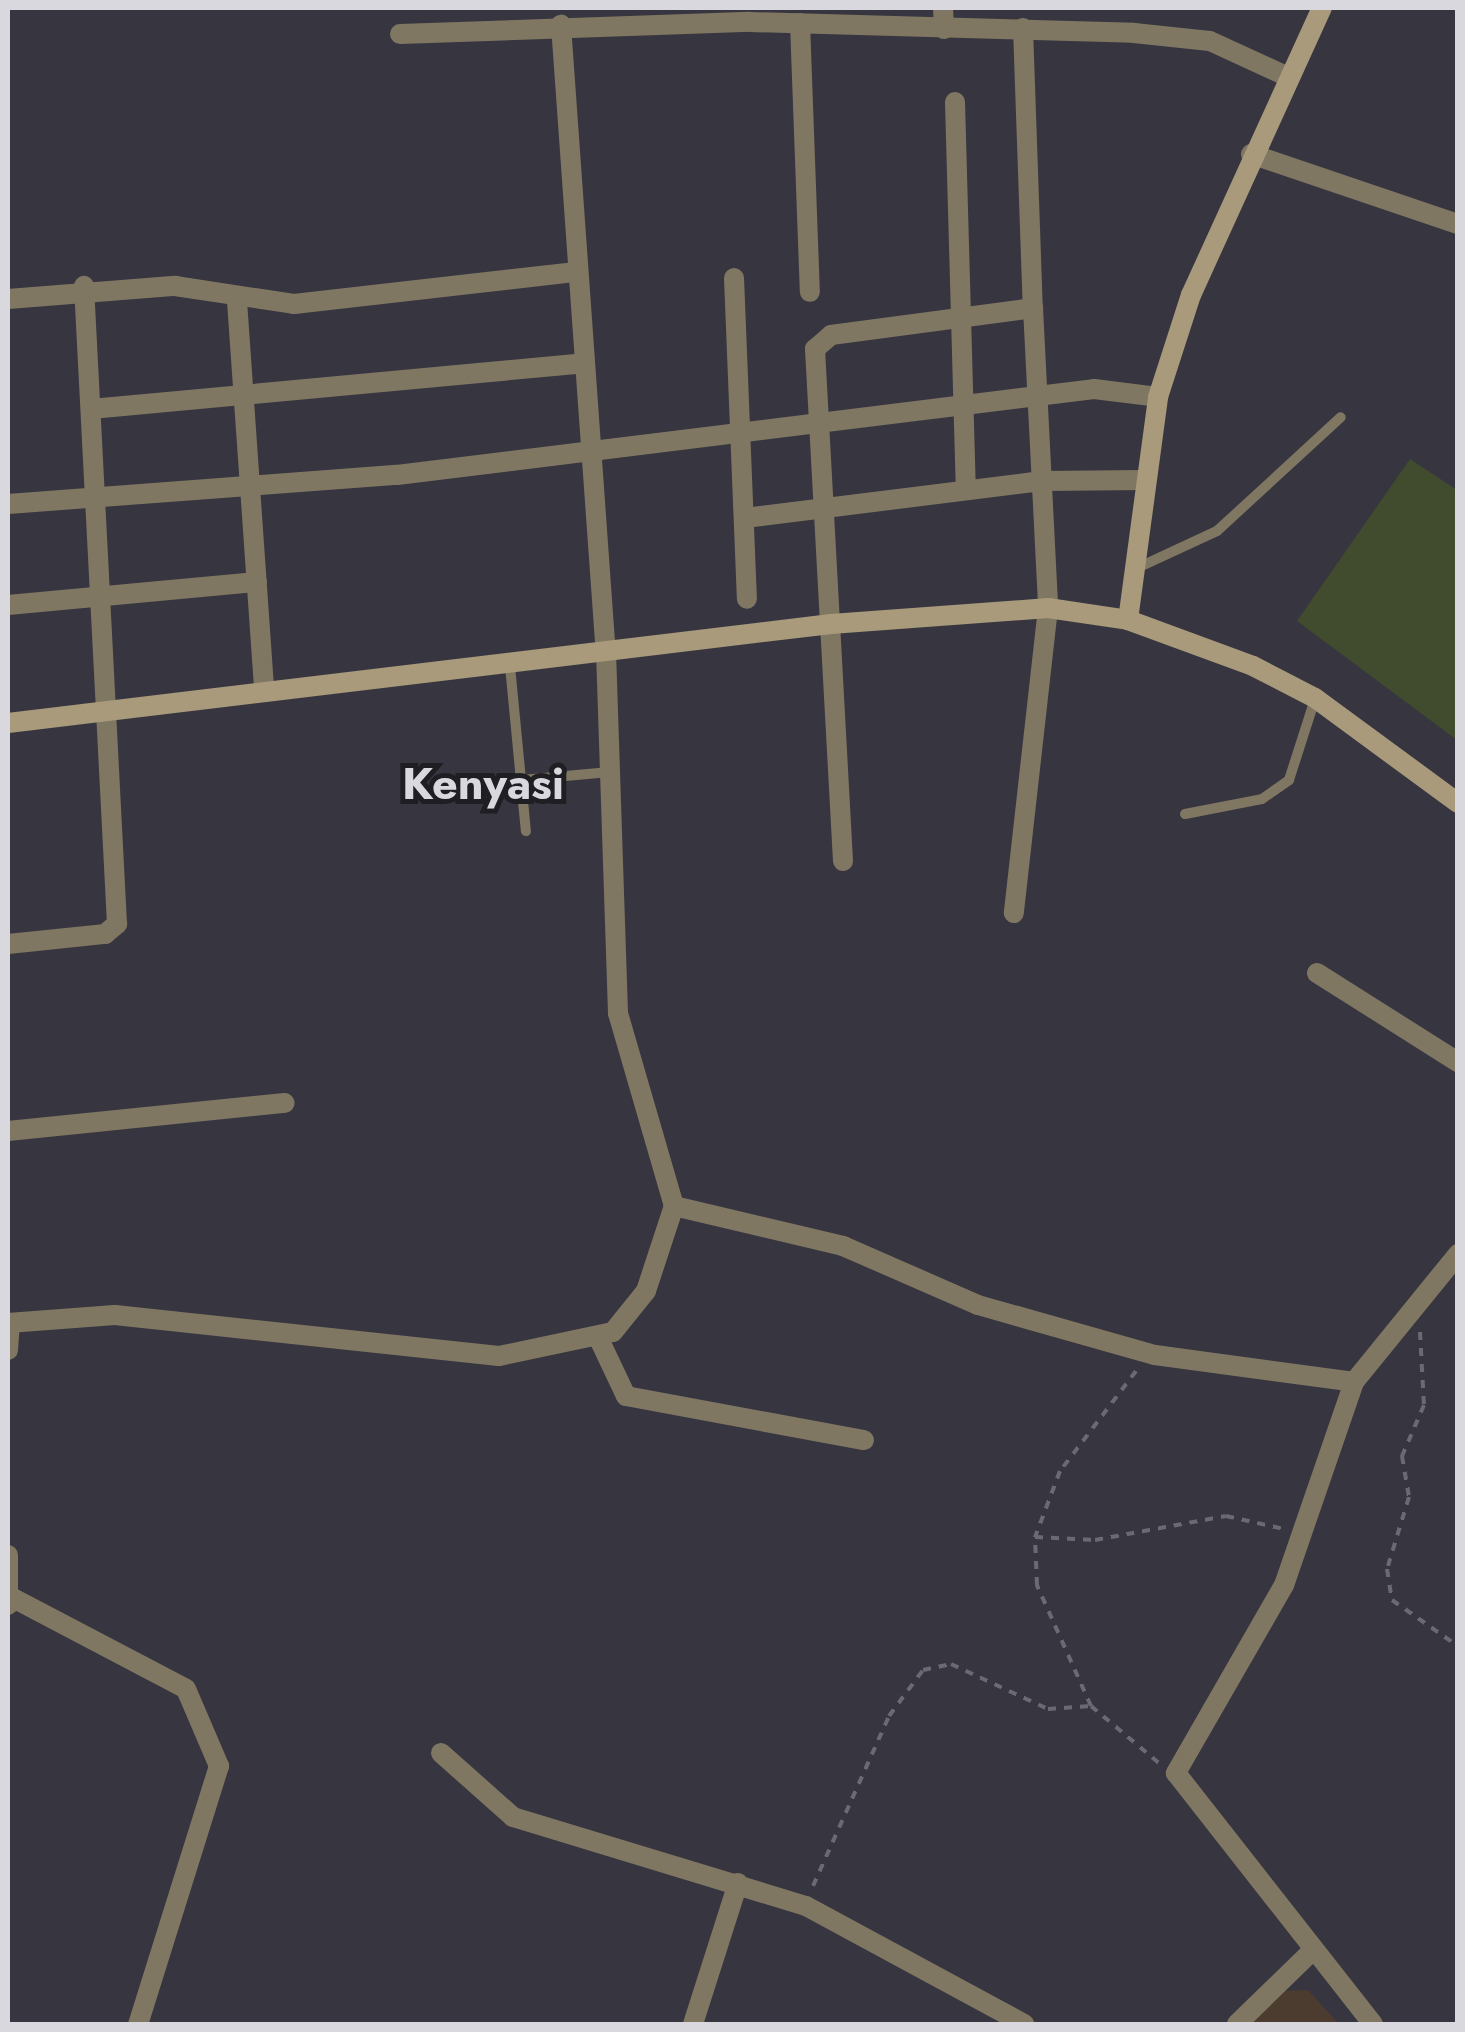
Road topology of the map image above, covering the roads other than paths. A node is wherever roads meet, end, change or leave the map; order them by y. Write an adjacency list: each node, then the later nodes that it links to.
1 (944, 8): 7 (street)
2 (1322, 8): 9 (street)
3 (750, 15): 4 (street); 5 (street)
4 (800, 23): 7 (street); 16 (street)
5 (561, 25): 8 (street); 13 (street)
6 (1023, 28): 7 (street); 9 (street); 19 (street)
7 (944, 29)
8 (400, 34)
9 (1286, 76): 11 (street)
10 (955, 102): 20 (street)
11 (1251, 154): 12 (street); 24 (street)
12 (1455, 218)
13 (576, 272): 18 (street); 21 (street)
14 (734, 278): 29 (street)
15 (84, 286): 17 (street); 18 (street); 26 (street)
16 (810, 292)
17 (8, 299)
18 (238, 301): 23 (street)
19 (1033, 308): 20 (street); 22 (street)
20 (959, 318): 25 (street); 28 (street)
21 (584, 363): 23 (street); 30 (street)
22 (1039, 395): 24 (street); 25 (street); 32 (street)
23 (244, 396): 26 (street); 33 (street)
24 (1158, 397): 31 (street)
25 (964, 404): 28 (street); 34 (street)
26 (91, 409): 35 (street)
27 (1340, 417): 39 (lane)
28 (818, 425): 29 (street); 37 (street)
29 (742, 434): 30 (street); 38 (street)
30 (590, 447): 33 (street); 47 (street)
31 (1143, 480): 32 (street); 39 (street)
32 (1042, 481): 34 (street); 44 (street)
33 (250, 489): 35 (street); 40 (street)
34 (966, 490): 37 (street)
35 (96, 499): 36 (street); 41 (street)
36 (8, 504)
37 (822, 506): 38 (street); 46 (street)
38 (745, 518): 42 (street)
39 (1134, 570): 45 (street)
40 (257, 582): 41 (street); 49 (street)
41 (103, 595): 43 (street); 51 (street)
42 (747, 599)
43 (8, 605)
44 (1048, 608): 45 (street); 46 (street); 60 (street)
45 (1128, 620): 50 (street)
46 (831, 624): 47 (street); 59 (street)
47 (606, 656): 48 (street); 53 (street)
48 (510, 666): 49 (street); 54 (lane)
49 (264, 692): 51 (street)
50 (1315, 698): 56 (street); 57 (lane)
51 (109, 711): 52 (street); 61 (street)
52 (8, 722)
53 (609, 772): 54 (lane); 66 (street)
54 (522, 780): 55 (lane); 58 (lane)
55 (479, 784)
56 (1458, 803)
57 (1185, 814)
58 (526, 830)
59 (843, 861)
60 (1014, 913)
61 (8, 944)
62 (1317, 973): 63 (street)
63 (1458, 1062)
64 (285, 1103): 65 (street)
65 (8, 1131)
66 (674, 1206): 69 (street); 71 (street)
67 (1458, 1254): 71 (street)
68 (9, 1323): 69 (street); 70 (street)
69 (598, 1337): 72 (street)
70 (8, 1350)
71 (1354, 1382): 77 (street)
72 (864, 1440)
73 (8, 1555): 74 (street)
74 (10, 1601): 78 (street)
75 (441, 1753): 76 (street)
76 (738, 1883): 79 (street); 80 (street)
77 (1310, 1953): 81 (street); 82 (street)
78 (138, 2024)
79 (693, 2024)
80 (1024, 2024)
81 (1237, 2024)
82 (1373, 2024)

